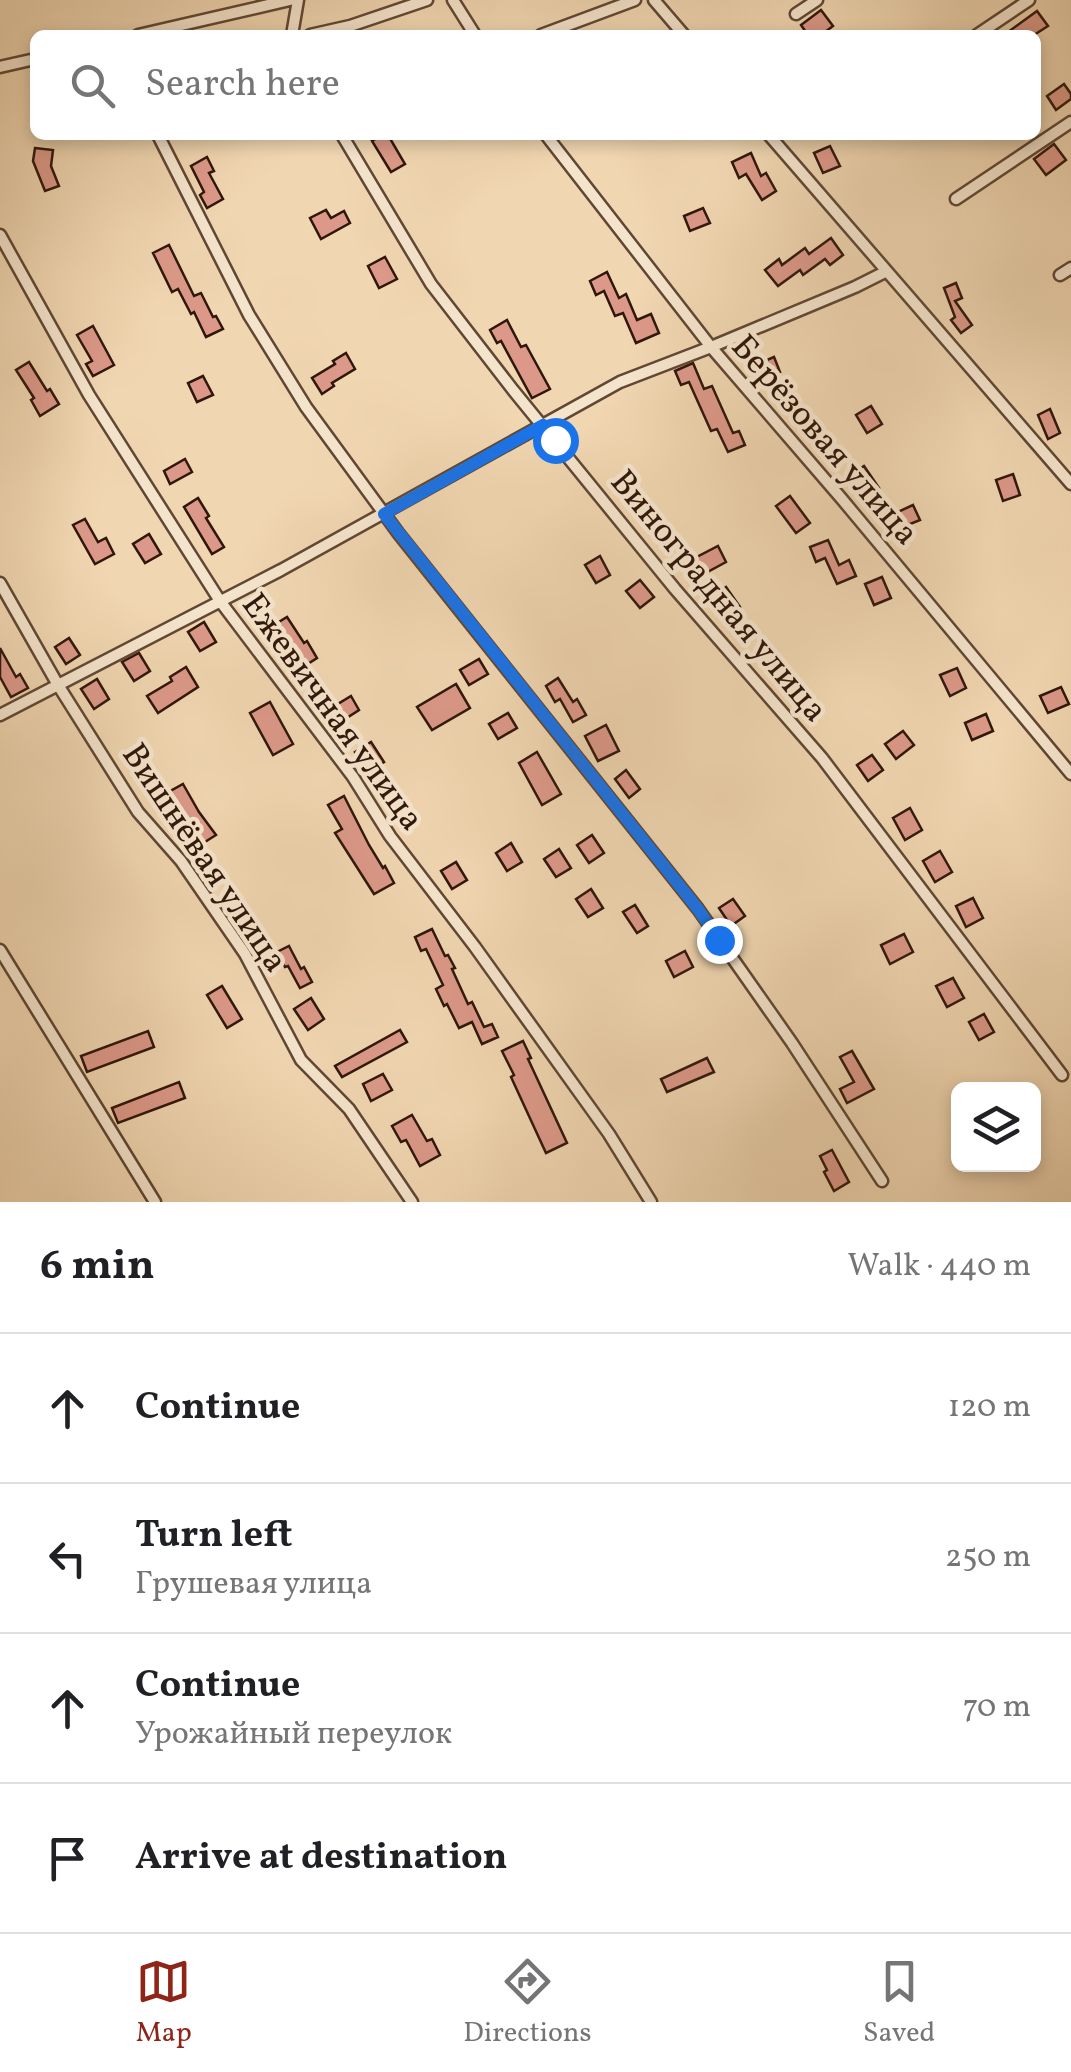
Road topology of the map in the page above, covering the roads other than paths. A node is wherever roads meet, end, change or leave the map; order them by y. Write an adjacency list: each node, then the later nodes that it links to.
1 (294, 0): 9 (street); 10 (street)
2 (427, 0): 11 (street)
3 (453, 0): 12 (street)
4 (635, 0): 13 (street)
5 (654, 0): 14 (street)
6 (817, 0): 8 (street)
7 (1028, 0): 15 (street)
8 (796, 14)
9 (160, 30)
10 (292, 30)
11 (332, 30)
12 (471, 30)
13 (554, 30)
14 (680, 30)
15 (985, 30)
16 (30, 60): 17 (street)
17 (0, 67)
18 (1071, 122): 23 (street)
19 (161, 140): 31 (street)
20 (345, 140): 29 (street, Виноградная улица)
21 (550, 140): 28 (street, Берёзовая улица)
22 (772, 140): 26 (street)
23 (956, 199)
24 (0, 235): 33 (street, Ежевичная улица)
25 (1071, 268): 27 (street)
26 (885, 272): 28 (street); 30 (street)
27 (1060, 275)
28 (711, 347): 29 (street); 36 (street, Берёзовая улица)
29 (543, 425): 31 (street); 38 (street, Виноградная улица)
30 (1071, 484)
31 (384, 514): 33 (street); 39 (street)
32 (0, 584): 34 (street, Вишнёвая улица)
33 (220, 600): 34 (street); 42 (street, Ежевичная улица)
34 (58, 686): 35 (street); 41 (street, Вишнёвая улица)
35 (0, 715)
36 (1071, 774)
37 (0, 950): 40 (street)
38 (1062, 1075)
39 (882, 1181)
40 (155, 1202)
41 (412, 1202)
42 (651, 1202)

